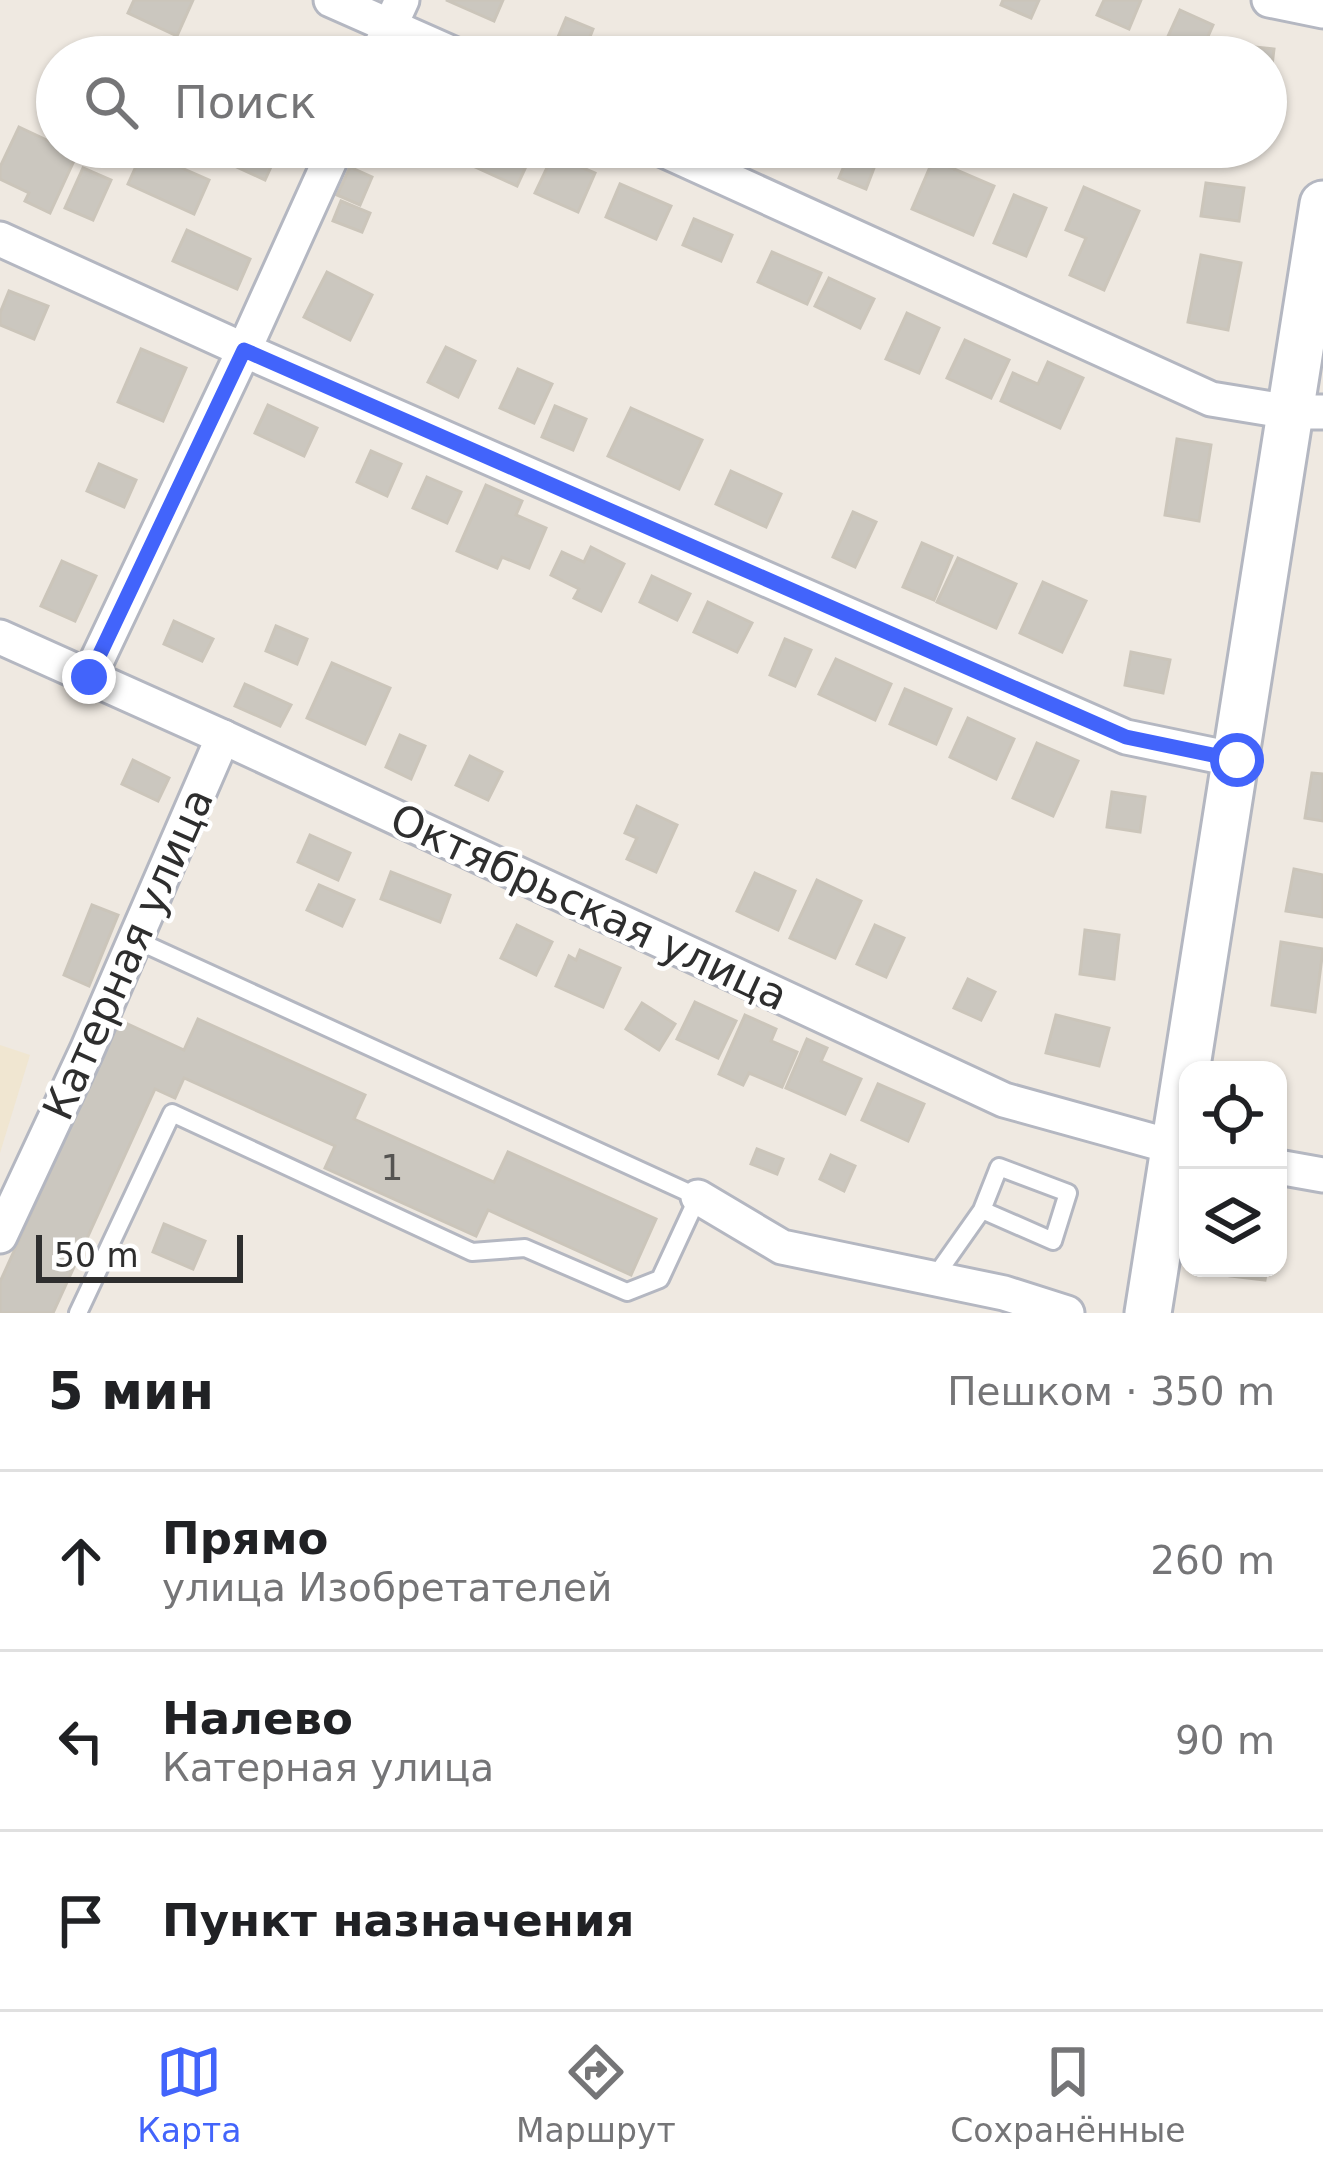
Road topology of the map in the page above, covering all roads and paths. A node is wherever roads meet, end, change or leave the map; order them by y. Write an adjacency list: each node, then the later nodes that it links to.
1 (331, 0): 4 (street)
2 (1269, 0): 3 (street)
3 (1323, 11)
4 (396, 13): 5 (street)
5 (429, 36)
6 (326, 168): 10 (street)
7 (703, 168): 11 (street)
8 (1323, 204): 11 (street)
9 (0, 239): 10 (street)
10 (244, 350): 13 (street); 15 (street)
11 (1307, 412): 15 (street)
12 (0, 638): 13 (street, Октябрьская улица)
13 (89, 677): 14 (street, Октябрьская улица)
14 (223, 737): 16 (street, Катерная улица); 18 (street, Октябрьская улица)
15 (1237, 760): 17 (street)
16 (136, 940): 22 (lane); 24 (street, Катерная улица)
17 (1194, 1061)
18 (1179, 1149)
19 (1179, 1160): 28 (street)
20 (1287, 1169): 21 (street)
21 (1323, 1175)
22 (698, 1197): 25 (street); 26 (lane)
23 (982, 1210): 23 (lane); 25 (lane)
24 (0, 1236)
25 (933, 1278): 27 (street)
26 (78, 1313)
27 (1067, 1313)
28 (1148, 1313)

